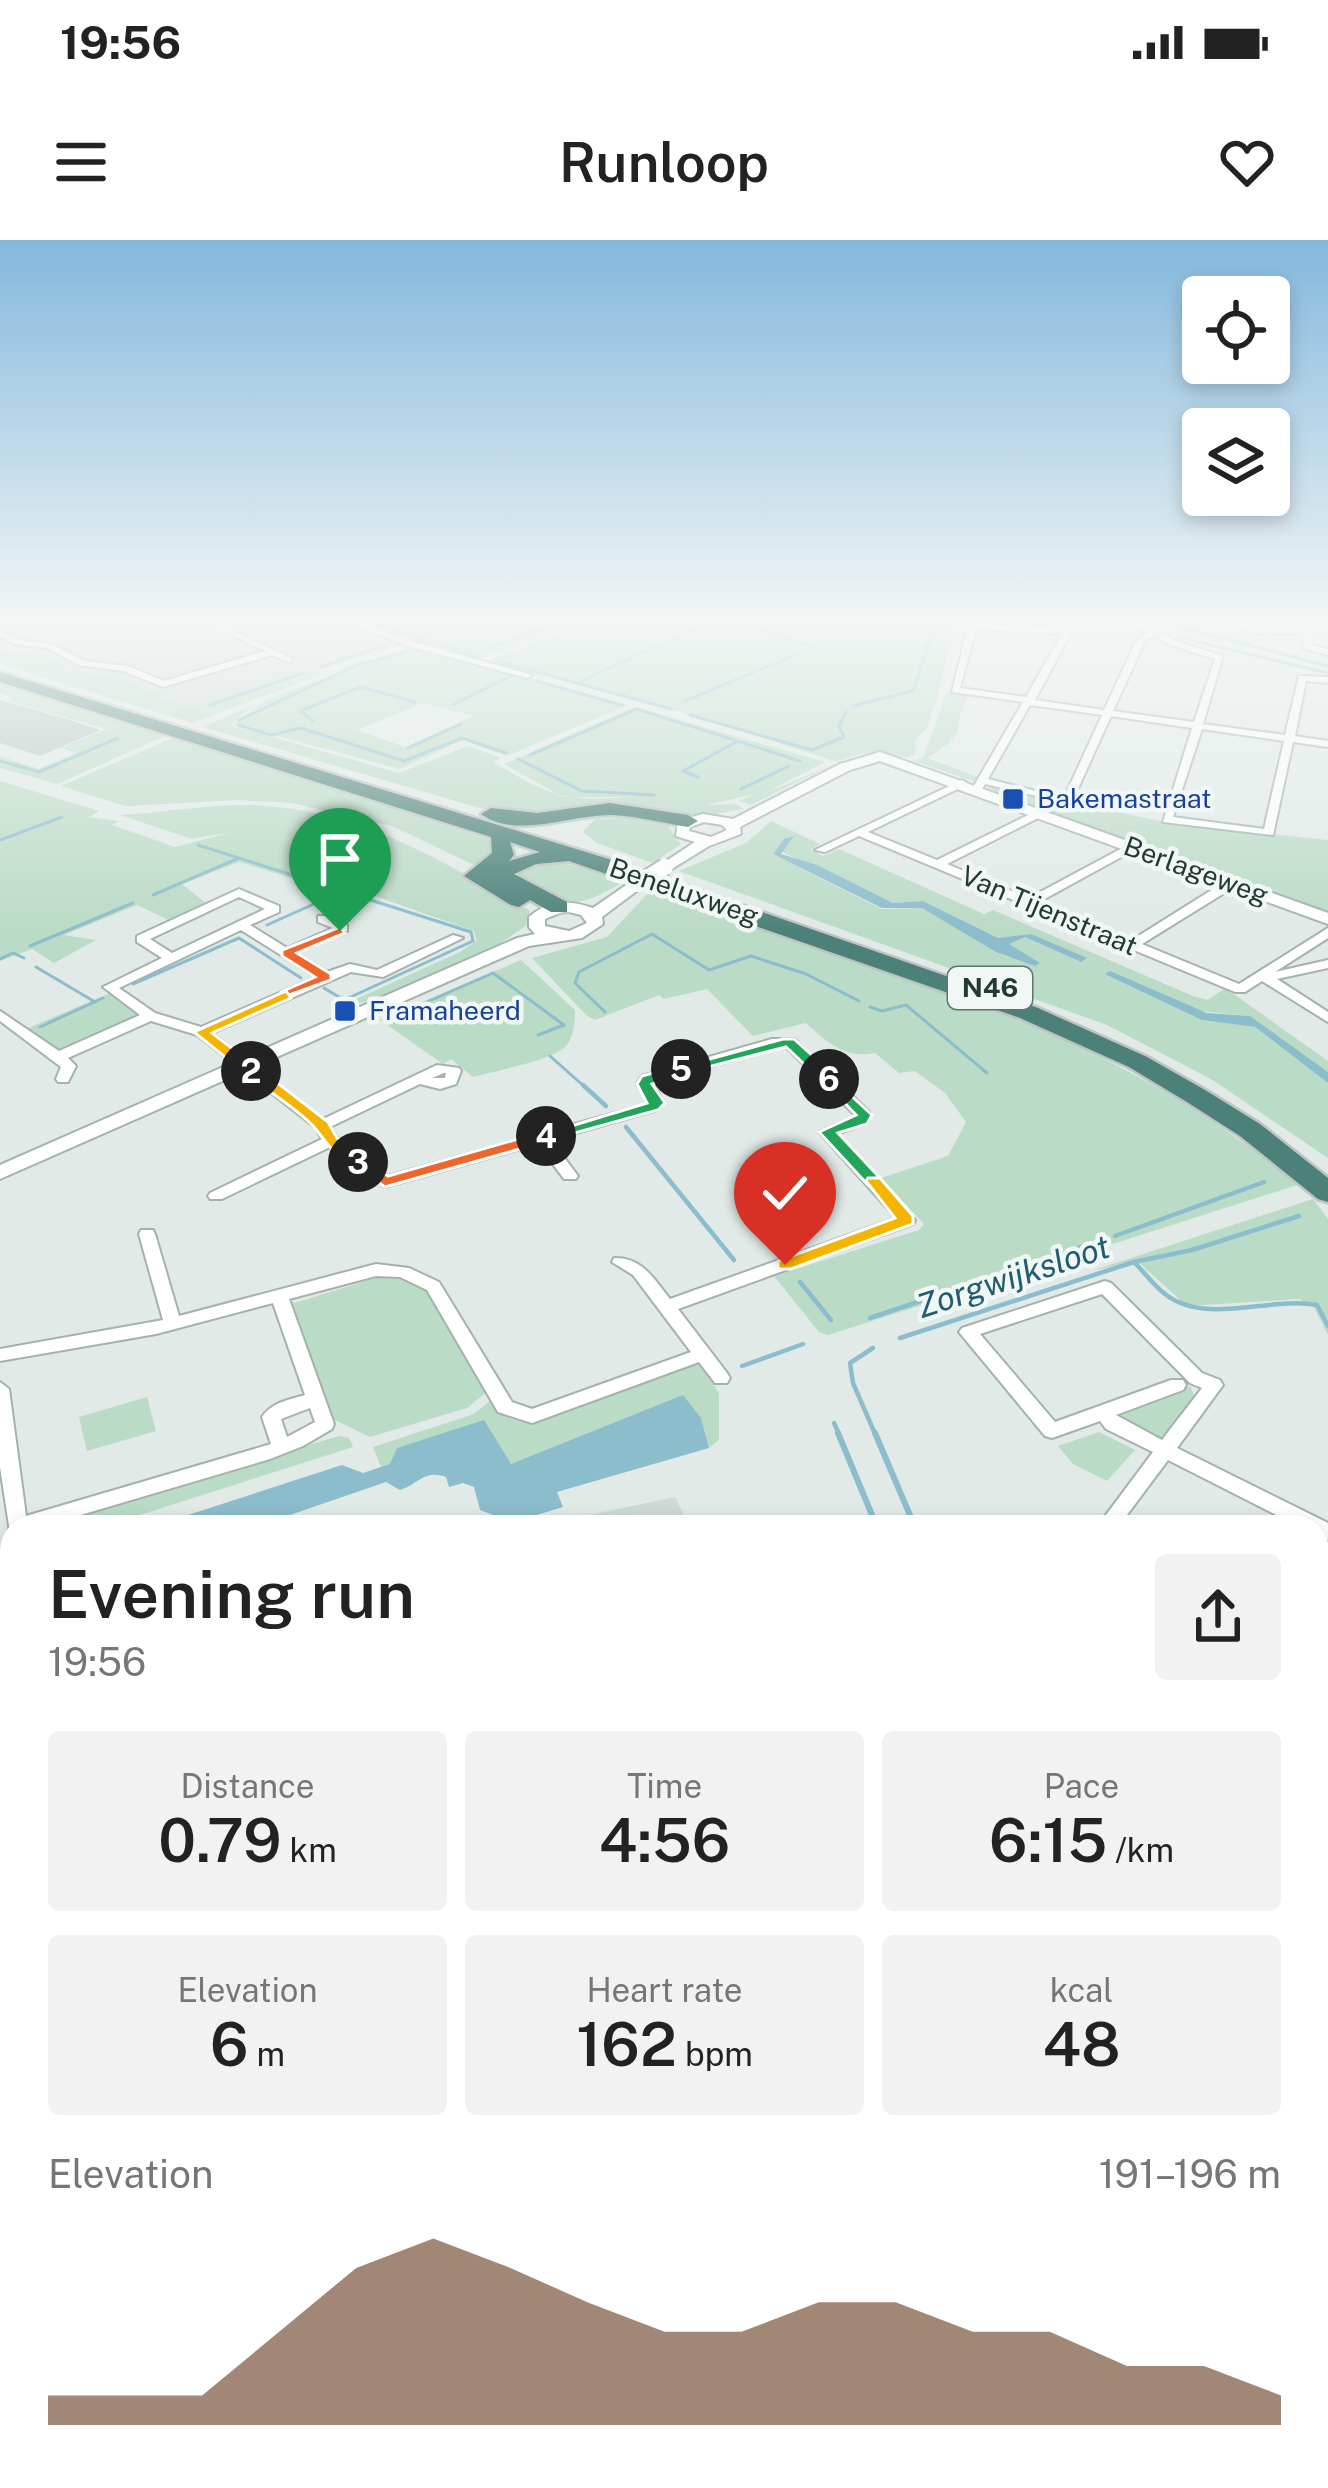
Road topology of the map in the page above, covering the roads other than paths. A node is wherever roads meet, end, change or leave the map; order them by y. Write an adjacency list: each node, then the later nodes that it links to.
1 (165, 723): 9 (highway, Beneluxweg / N46)
2 (1015, 723): 8 (street)
3 (1104, 723): 8 (street)
4 (1198, 723): 6 (street); 6 (street)
5 (1293, 723): 6 (street)
6 (1290, 736): 7 (street)
7 (1328, 741)
8 (975, 784): 10 (street, Berlageweg); 11 (street, Berlageweg); 13 (street)
9 (456, 813): 12 (highway, N46); 18 (highway, Beneluxweg / N46); 22 (highway, N46)
10 (1040, 813): 15 (street, Berlageweg); 17 (street)
11 (726, 822): 12 (street); 14 (street, Berlageweg)
12 (685, 829): 14 (street); 18 (street); 18 (highway, N46)
13 (858, 832): 16 (street); 17 (street, Van Tijenstraat)
14 (705, 842): 18 (street)
15 (1132, 847): 19 (street, Berlageweg); 20 (street)
16 (821, 850)
17 (937, 865): 20 (street, Van Tijenstraat)
18 (641, 872): 21 (street); 22 (street); 22 (highway, N46); 44 (highway, Beneluxweg / N46); 47 (highway, Beneluxweg / N46)
19 (1230, 884): 23 (street, Berlageweg); 28 (street)
20 (1029, 903): 28 (street, Van Tijenstraat)
21 (594, 915): 22 (street); 22 (street)
22 (552, 918): 39 (street)
23 (1328, 919)
24 (322, 920): 29 (street)
25 (242, 926): 29 (street); 30 (street); 30 (street)
26 (1328, 932): 33 (street)
27 (457, 938): 32 (street)
28 (1131, 946): 33 (street, Van Tijenstraat)
29 (286, 953): 32 (street)
30 (171, 958): 35 (street)
31 (1328, 964): 33 (street)
32 (326, 977): 37 (street)
33 (1265, 977): 36 (street)
34 (0, 1016): 38 (street)
35 (150, 1016): 37 (street); 38 (street)
36 (1328, 1018)
37 (202, 1032): 39 (street)
38 (58, 1057): 41 (street)
39 (243, 1065): 42 (street); 45 (street)
40 (420, 1079): 42 (street)
41 (68, 1080)
42 (326, 1133): 43 (street); 48 (street)
43 (541, 1138): 46 (street); 53 (street)
44 (1261, 1138): 47 (highway, Beneluxweg / N46); 49 (highway, N46)
45 (0, 1173)
46 (570, 1176)
47 (1326, 1176)
48 (216, 1196)
49 (1328, 1210)
50 (147, 1234): 54 (street)
51 (620, 1262): 53 (street)
52 (280, 1295): 54 (street); 55 (street); 60 (street)
53 (669, 1306): 55 (street)
54 (173, 1324): 56 (street)
55 (704, 1354): 57 (street)
56 (0, 1355)
57 (721, 1378)
58 (1177, 1384): 61 (street)
59 (0, 1389): 64 (street)
60 (316, 1399): 62 (street); 62 (street)
61 (1102, 1412): 63 (street); 63 (street)
62 (281, 1446): 65 (street)
63 (1165, 1450): 66 (street); 67 (street)
64 (16, 1515)
65 (53, 1515)
66 (1116, 1515)
67 (1294, 1515)

